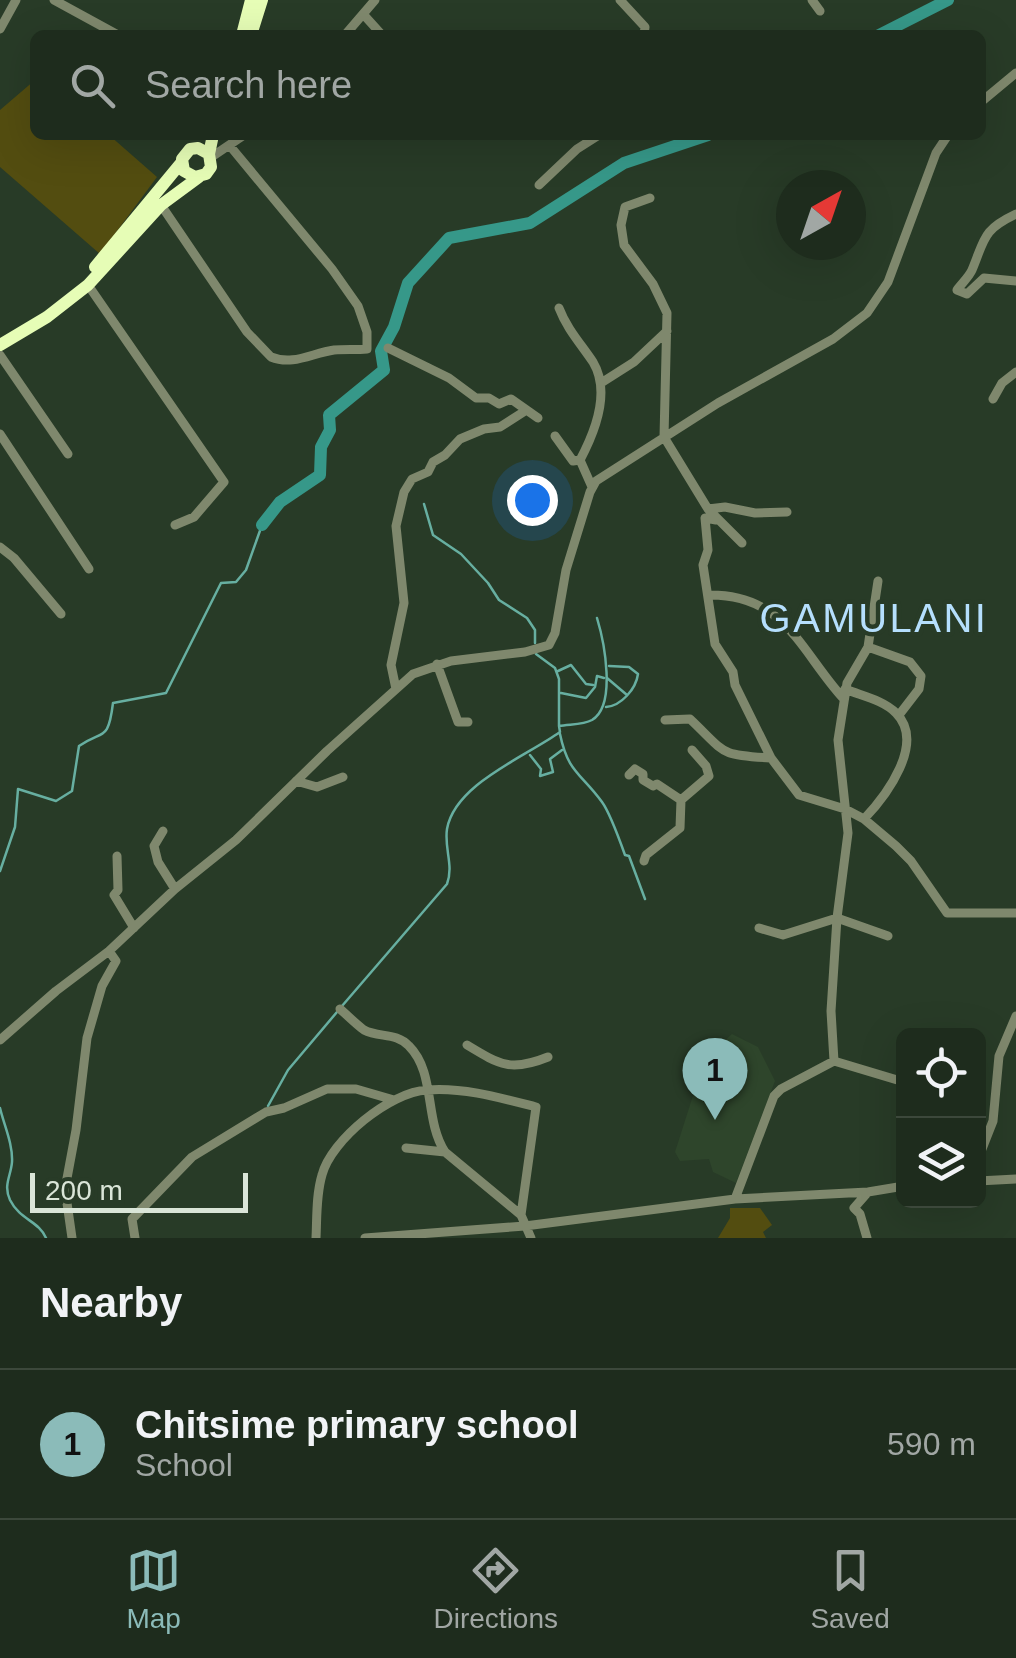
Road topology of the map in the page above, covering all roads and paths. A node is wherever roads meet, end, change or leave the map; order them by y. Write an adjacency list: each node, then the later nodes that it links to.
1 (16, 0): 10 (street)
2 (54, 0): 11 (street)
3 (251, 0): 12 (highway)
4 (262, 0): 13 (highway)
5 (374, 0): 9 (street)
6 (620, 0): 16 (street)
7 (812, 0): 8 (street)
8 (820, 12)
9 (363, 14): 14 (street); 15 (street)
10 (0, 28)
11 (109, 30)
12 (243, 30)
13 (253, 30)
14 (350, 30)
15 (377, 30)
16 (645, 30)
17 (1016, 74): 18 (street)
18 (986, 98)
19 (195, 140): 25 (highway)
20 (213, 140): 26 (highway)
21 (238, 140): 24 (street)
22 (589, 140): 29 (street)
23 (945, 140): 48 (street)
24 (230, 146): 26 (street); 31 (street)
25 (190, 150): 26 (highway); 27 (highway)
26 (209, 156): 28 (highway)
27 (182, 163): 28 (highway); 37 (highway)
28 (199, 177): 31 (highway)
29 (539, 185)
30 (650, 198): 36 (street)
31 (161, 205): 34 (highway)
32 (1016, 214): 33 (street)
33 (1016, 281)
34 (88, 285): 38 (highway); 55 (street)
35 (560, 308): 42 (street)
36 (667, 331): 42 (street); 48 (street)
37 (0, 336)
38 (0, 345)
39 (388, 348): 44 (street)
40 (0, 355): 49 (street)
41 (1016, 372): 43 (street)
42 (601, 383): 50 (street)
43 (994, 400)
44 (525, 411): 45 (street); 64 (street)
45 (538, 418)
46 (0, 434): 58 (street)
47 (555, 436): 50 (street)
48 (664, 437): 51 (street); 52 (street)
49 (68, 454)
50 (580, 460): 51 (street)
51 (592, 487): 63 (street)
52 (708, 509): 53 (street); 54 (street)
53 (787, 512)
54 (716, 520): 56 (street); 60 (street)
55 (174, 525)
56 (742, 542)
57 (0, 548): 61 (street)
58 (89, 569)
59 (878, 581): 62 (street)
60 (709, 595): 65 (street); 70 (street)
61 (61, 614)
62 (868, 648): 65 (street); 66 (street)
63 (437, 664): 64 (street); 68 (street)
64 (396, 689): 73 (street)
65 (844, 693): 66 (street); 75 (street)
66 (899, 715): 76 (street)
67 (665, 720): 70 (street)
68 (468, 722)
69 (692, 750): 74 (street)
70 (772, 758): 75 (street)
71 (629, 774): 74 (street)
72 (344, 777): 73 (street)
73 (296, 781): 80 (street)
74 (680, 800): 79 (street)
75 (845, 809): 76 (street); 82 (street)
76 (864, 819): 81 (street)
77 (163, 831): 80 (street)
78 (117, 856): 83 (street)
79 (644, 861)
80 (175, 889): 83 (street)
81 (1016, 913)
82 (837, 918): 84 (street); 85 (street); 92 (street)
83 (134, 928): 86 (street)
84 (759, 928)
85 (888, 936)
86 (110, 951): 89 (street); 105 (street)
87 (340, 1008): 94 (street)
88 (1016, 1016): 96 (street)
89 (0, 1040)
90 (467, 1045): 91 (street)
91 (548, 1057)
92 (834, 1062): 93 (street); 103 (street)
93 (896, 1080)
94 (426, 1090): 95 (street); 98 (street); 104 (street)
95 (395, 1100): 106 (street); 107 (street)
96 (986, 1139)
97 (406, 1148): 98 (street)
98 (444, 1152): 104 (street)
99 (1016, 1179): 100 (street)
100 (986, 1181)
101 (896, 1187): 102 (street)
102 (868, 1192): 103 (street); 110 (street)
103 (735, 1198): 104 (street)
104 (523, 1221): 108 (street); 109 (street)
105 (72, 1238)
106 (135, 1238)
107 (316, 1238)
108 (365, 1238)
109 (531, 1238)
110 (867, 1238)

